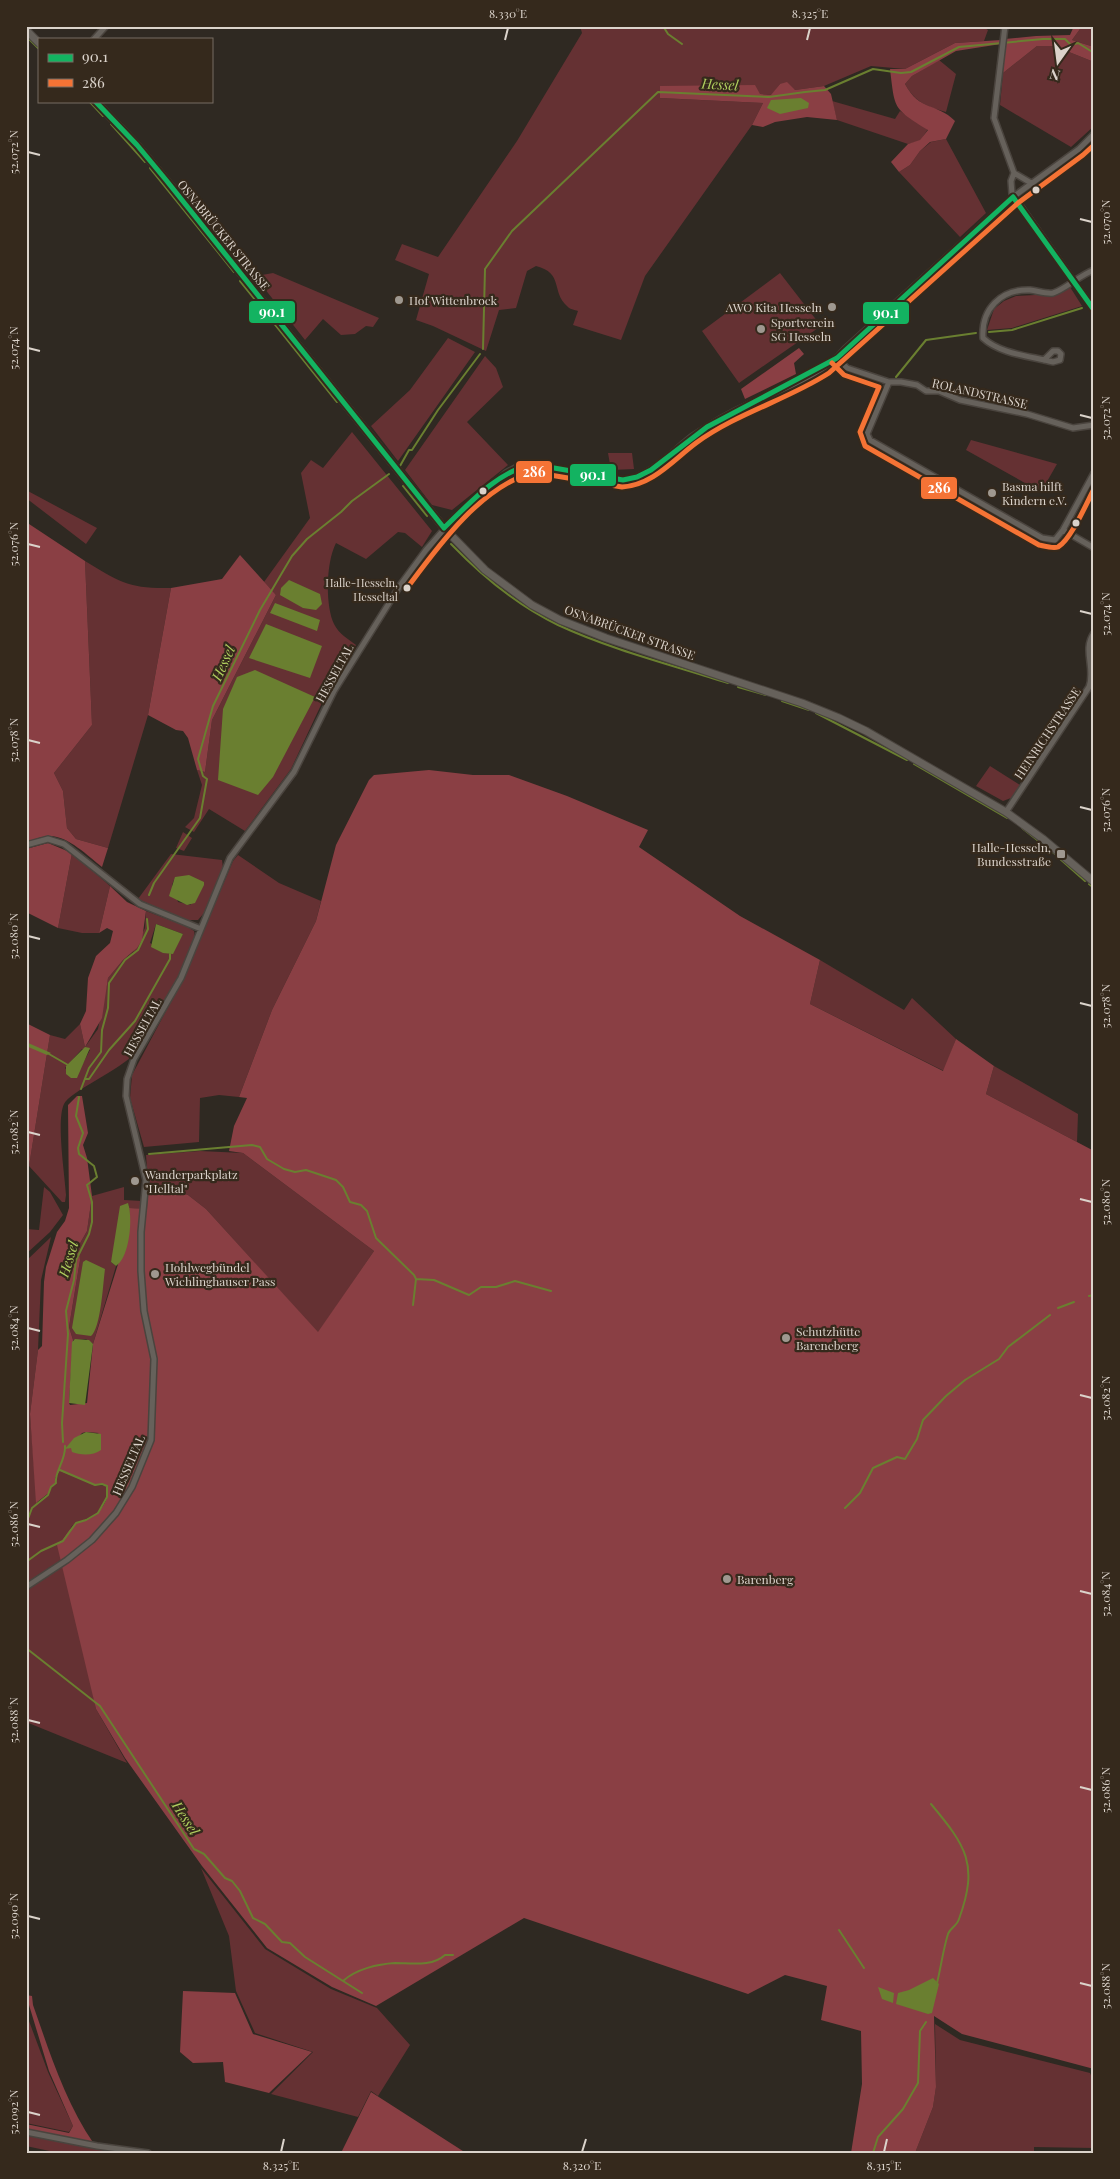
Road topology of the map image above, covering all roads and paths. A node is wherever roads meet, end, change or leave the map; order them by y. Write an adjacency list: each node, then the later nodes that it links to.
1 (106, 26): 4 (street)
2 (1005, 26): 8 (street)
3 (26, 30): 5 (main road)
4 (95, 38)
5 (38, 42)
6 (96, 102): 19 (main road, OSNABRÜCKER STRASSE)
7 (1094, 134): 9 (street, HESSELTAL)
8 (1014, 173): 9 (street); 10 (street)
9 (1030, 184): 10 (street, HESSELTAL)
10 (1013, 197): 12 (street); 14 (street, HESSELTAL)
11 (1094, 270): 12 (street)
12 (1072, 280): 13 (street); 15 (street)
13 (1094, 310)
14 (837, 358): 16 (street, ROLANDSTRASSE); 19 (street, HESSELTAL)
15 (1044, 360)
16 (889, 382): 17 (street, ROLANDSTRASSE); 20 (street)
17 (1094, 425)
18 (1094, 473): 20 (street)
19 (444, 528): 24 (main road, OSNABRÜCKER STRASSE); 27 (street, HESSELTAL)
20 (1064, 530): 21 (street)
21 (1094, 548)
22 (1094, 633): 23 (street, HEINRICHSTRASSE)
23 (1093, 666): 24 (street, HEINRICHSTRASSE)
24 (1006, 812): 26 (main road, OSNABRÜCKER STRASSE)
25 (26, 845): 27 (street)
26 (1094, 882)
27 (201, 928): 28 (street, HESSELTAL)
28 (26, 1587)
29 (26, 2132): 30 (street)
30 (148, 2153)

